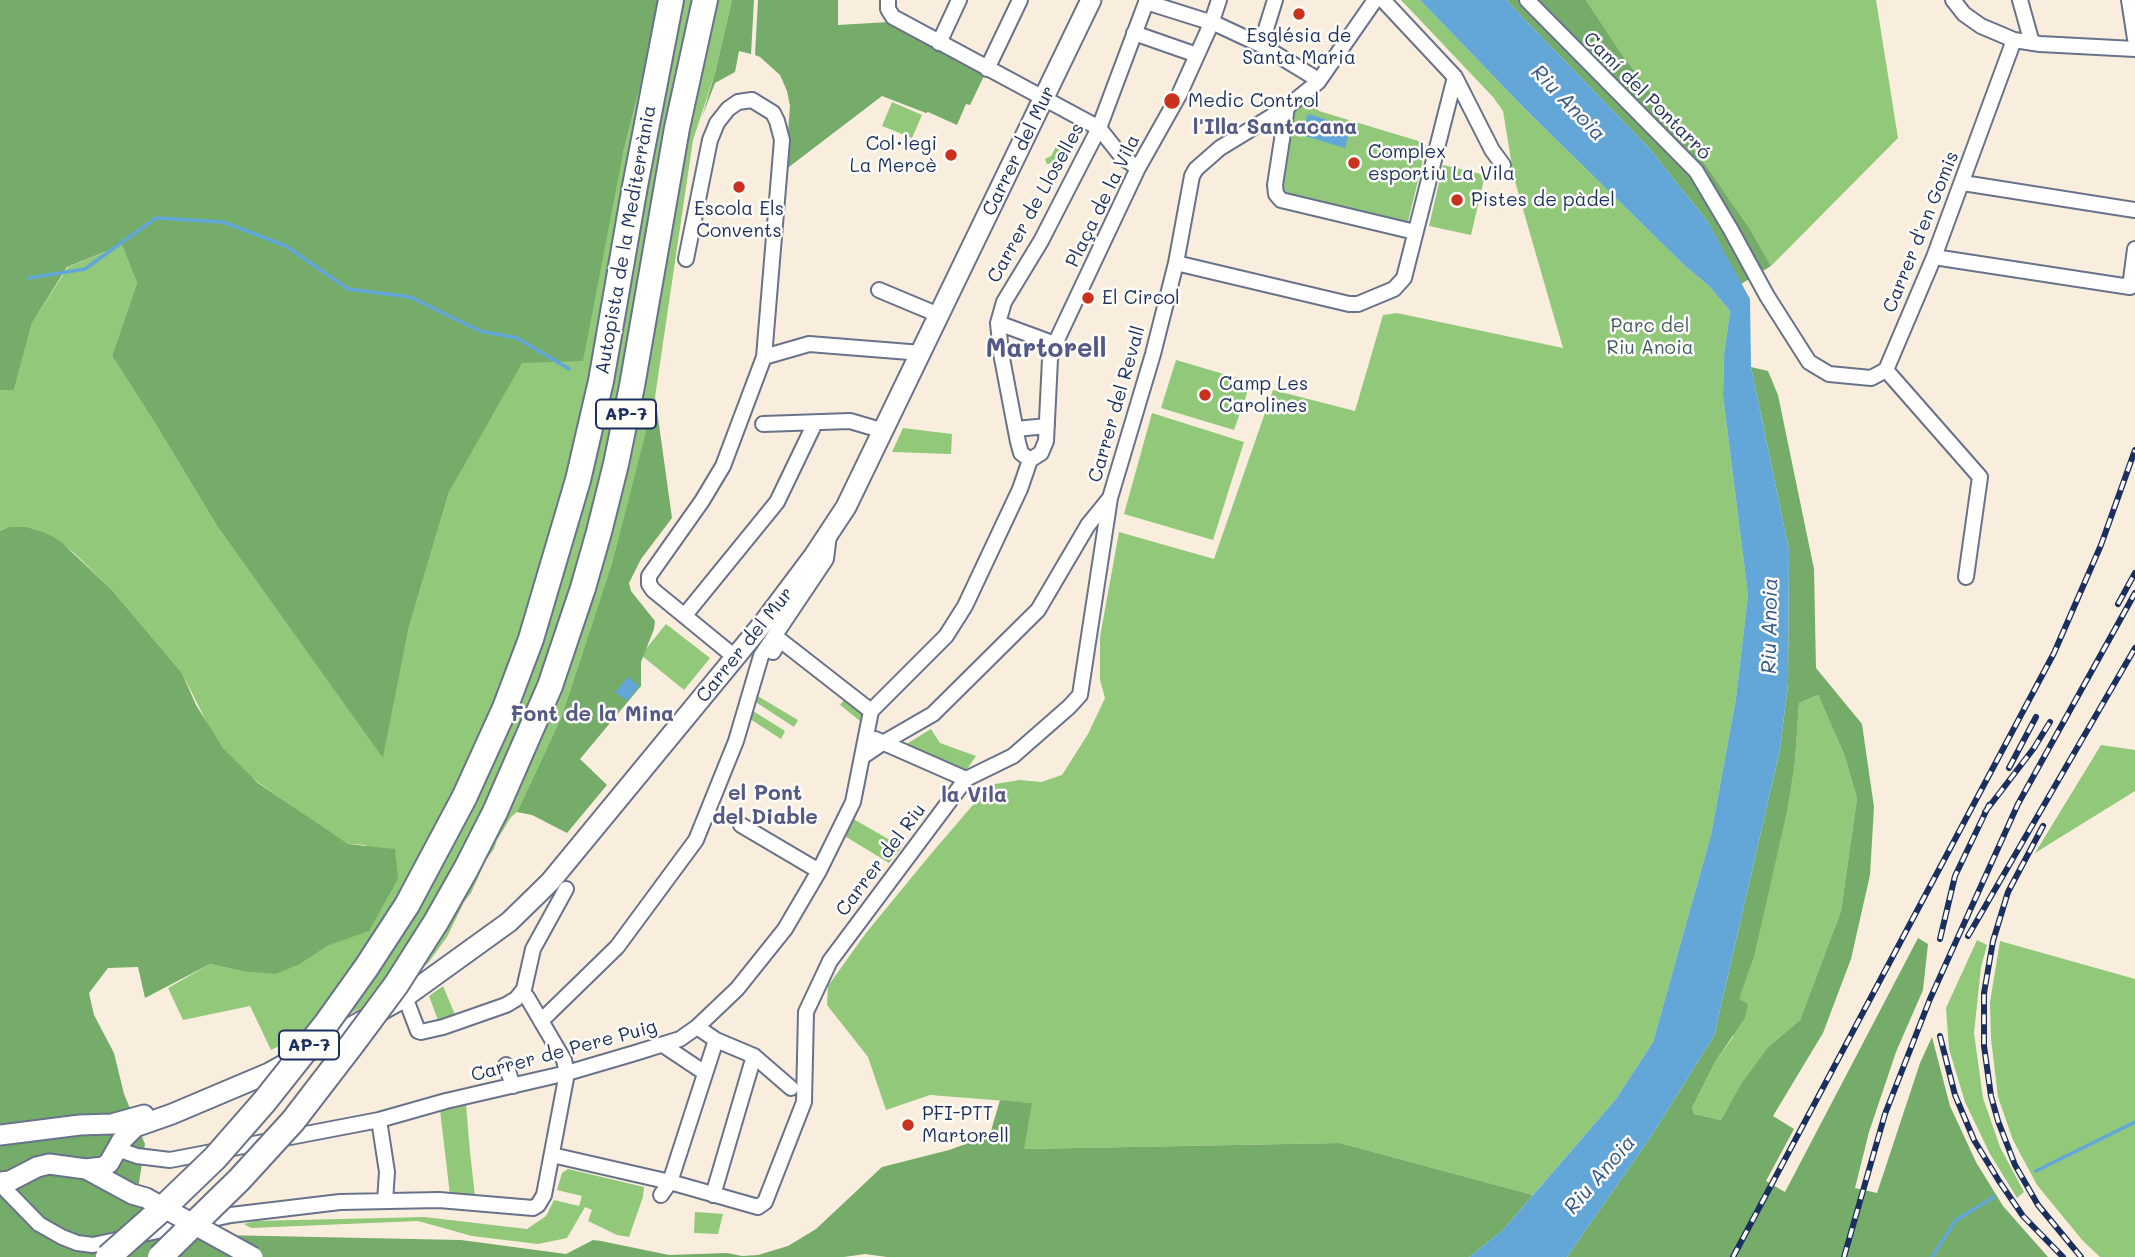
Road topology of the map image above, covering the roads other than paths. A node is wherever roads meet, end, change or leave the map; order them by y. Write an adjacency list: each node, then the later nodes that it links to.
1 (671, 0): 91 (highway, Autopista de la Mediterrània / AP-7, bridge)
2 (705, 0): 92 (highway, Autopista de la Mediterrània / AP-7, bridge)
3 (888, 0): 20 (street)
4 (959, 0): 20 (street)
5 (1020, 0): 25 (street)
6 (1091, 0): 28 (main road, Carrer del Mur)
7 (1219, 0): 16 (street, Plaça de la Vila)
8 (1275, 0): 22 (street)
9 (1375, 0): 27 (street, Carrer del Revall)
10 (1383, 0): 26 (street)
11 (1527, 0): 46 (street, Camí del Pontarró)
12 (1953, 0): 19 (street)
13 (2021, 0): 21 (street)
14 (2129, 0): 18 (street)
15 (1146, 1): 16 (street); 17 (street, Carrer de Lloselles)
16 (1211, 24): 22 (street); 24 (street, Plaça de la Vila)
17 (1134, 33): 24 (street); 30 (street, Carrer de Lloselles)
18 (2135, 39)
19 (2014, 40): 21 (street); 33 (street, Carrer d'en Gomis)
20 (939, 43): 25 (street)
21 (2032, 43): 23 (street)
22 (1261, 45): 27 (street)
23 (2135, 49)
24 (1197, 55): 32 (street, Plaça de la Vila)
25 (987, 69): 28 (street)
26 (1455, 77): 31 (street); 35 (street)
27 (1318, 82): 29 (street, Carrer del Revall)
28 (1044, 99): 30 (street); 44 (main road, Carrer del Mur)
29 (1287, 107): 35 (street); 39 (street, Carrer del Revall)
30 (1099, 128): 32 (street); 42 (street, Carrer de Lloselles)
31 (1503, 165)
32 (1138, 168): 43 (street, Plaça de la Vila)
33 (1963, 183): 34 (street); 37 (street, Carrer d'en Gomis)
34 (2135, 210)
35 (1415, 232): 39 (street)
36 (2135, 250): 37 (street)
37 (1934, 257): 46 (street, Carrer d'en Gomis)
38 (686, 259): 45 (street)
39 (1176, 263): 53 (street, Carrer del Revall)
40 (879, 290): 41 (street)
41 (934, 313)
42 (998, 323): 43 (street); 50 (street, Carrer de Lloselles)
43 (1055, 344): 49 (street, Plaça de la Vila)
44 (922, 353): 45 (street); 51 (main road, Carrer del Mur)
45 (764, 357): 56 (street)
46 (1886, 370): 55 (street)
47 (815, 423): 48 (street); 51 (street); 56 (street)
48 (763, 424)
49 (1047, 426): 50 (street); 52 (street, Plaça de la Vila)
50 (1016, 429): 52 (street, Carrer de Lloselles)
51 (884, 431): 54 (main road, Carrer del Mur)
52 (1030, 460): 59 (street, Plaça de la Vila)
53 (1110, 498): 61 (street, Carrer del Revall); 63 (street, Carrer del Riu)
54 (830, 534): 57 (main road, Carrer del Mur); 58 (street)
55 (1966, 577)
56 (685, 615): 57 (street)
57 (736, 658): 67 (main road, Carrer del Mur)
58 (750, 693): 59 (street); 69 (street)
59 (871, 711): 60 (street, Carrer de Pere Puig)
60 (867, 727): 61 (street); 62 (street, Carrer de Pere Puig)
61 (881, 744): 62 (street, Carrer del Revall); 63 (street)
62 (862, 757): 65 (street, Carrer de Pere Puig)
63 (966, 779): 78 (street, Carrer del Riu)
64 (741, 825): 65 (street)
65 (819, 871): 70 (street, Carrer de Pere Puig)
66 (566, 889): 67 (street)
67 (405, 997): 79 (main road, Carrer del Mur)
68 (527, 997): 69 (street)
69 (541, 1021): 75 (street)
70 (697, 1027): 71 (street); 72 (street, Carrer de Pere Puig)
71 (716, 1040): 73 (street); 76 (street)
72 (663, 1045): 75 (street, Carrer de Pere Puig); 76 (street)
73 (754, 1056): 78 (street); 88 (street)
74 (506, 1065): 77 (street)
75 (567, 1073): 77 (street, Carrer de Pere Puig); 84 (street)
76 (705, 1073): 87 (street)
77 (513, 1086): 80 (street, Carrer de Pere Puig)
78 (797, 1091): 88 (street, Carrer del Riu)
79 (190, 1105): 81 (main road, Carrer del Mur); 83 (main road, Carrer del Mur)
80 (379, 1120): 83 (street, Carrer de Pere Puig); 90 (street)
81 (98, 1125): 82 (main road, Carrer del Mur); 83 (main road)
82 (0, 1135)
83 (116, 1152): 85 (main road, Carrer del Mur); 89 (main road)
84 (552, 1154): 87 (street); 90 (street)
85 (86, 1169): 86 (main road); 89 (main road)
86 (0, 1183): 90 (street)
87 (665, 1189): 88 (street)
88 (713, 1195)
89 (146, 1198): 93 (main road, bridge)
90 (386, 1200)
91 (108, 1257)
92 (160, 1257)
93 (253, 1257)

